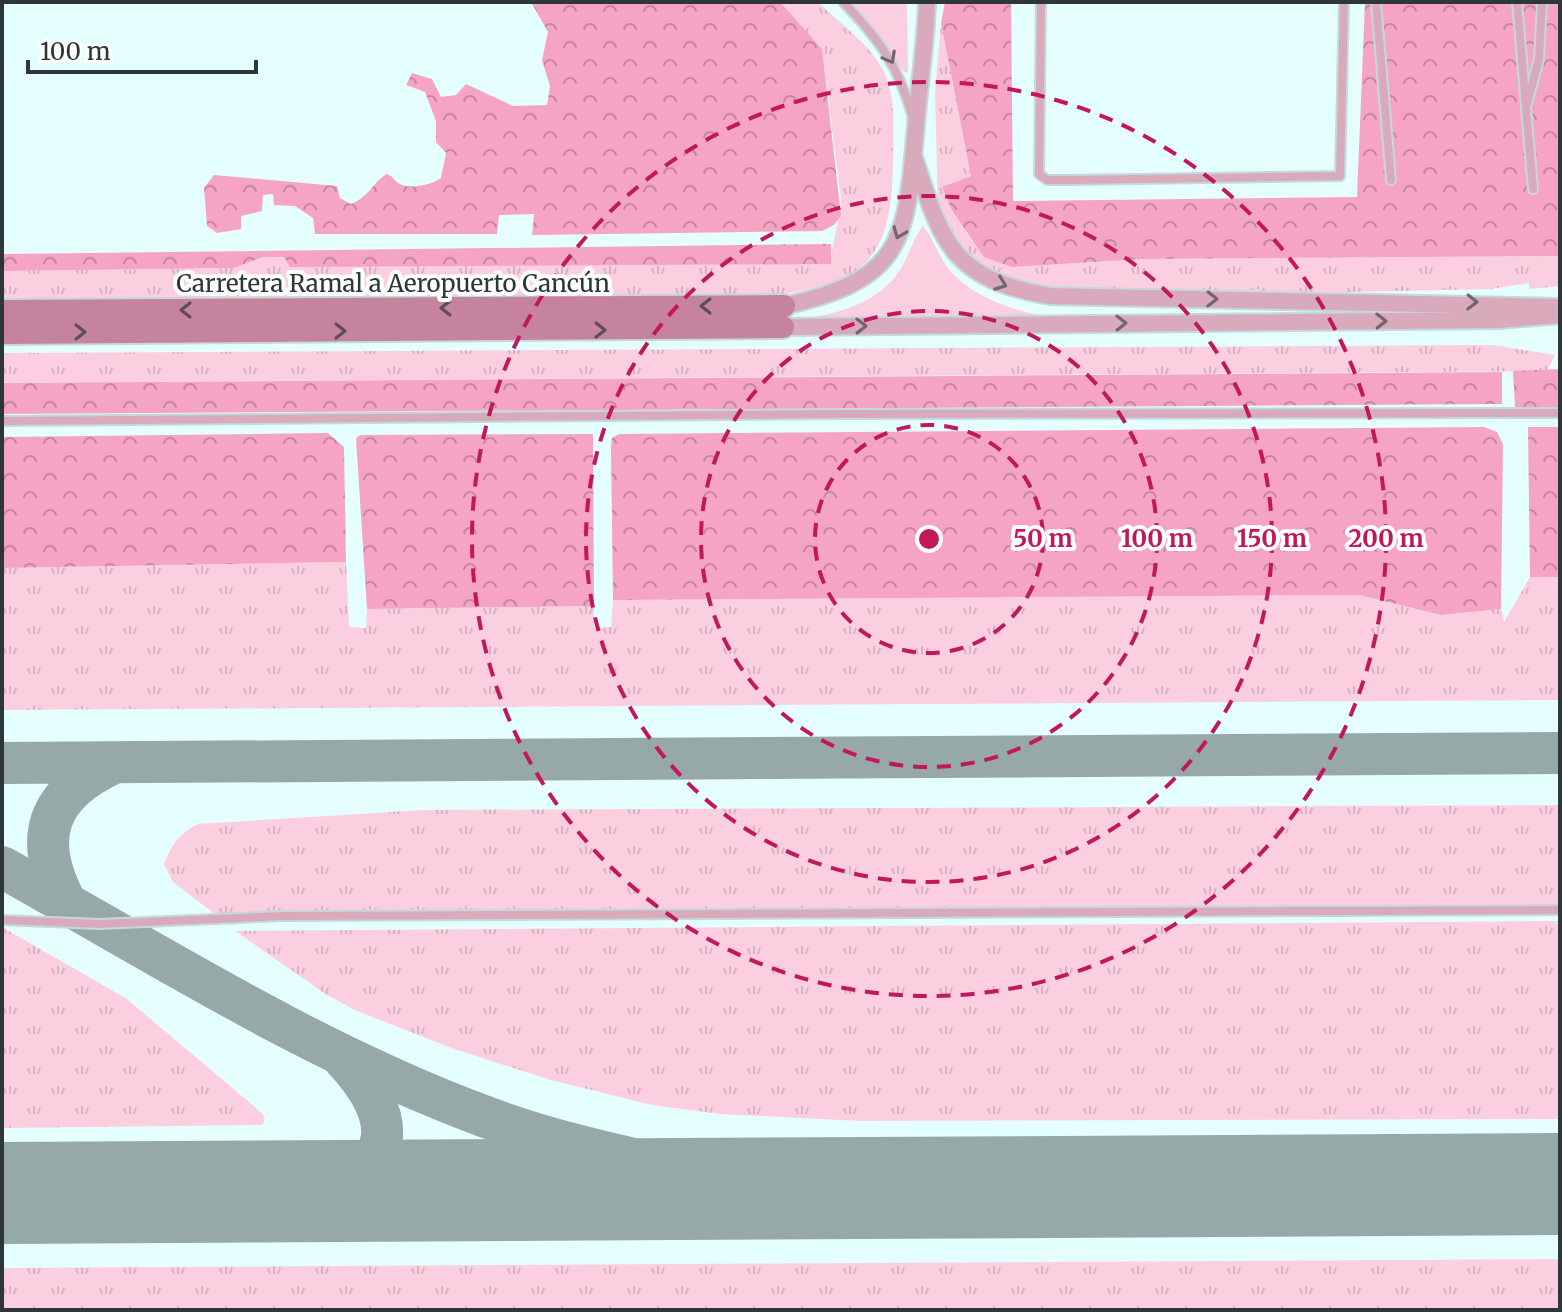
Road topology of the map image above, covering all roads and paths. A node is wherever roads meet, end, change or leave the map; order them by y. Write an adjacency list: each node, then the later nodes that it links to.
1 (843, 2): 9 (lane, one-way to 9)
2 (1041, 2): 3 (lane)
3 (1344, 2)
4 (1517, 2): 8 (lane)
5 (1542, 2): 8 (lane)
6 (1376, 3): 11 (lane)
7 (928, 4): 9 (street)
8 (1525, 113): 12 (lane)
9 (916, 126): 10 (street)
10 (914, 157): 13 (street, one-way to 13); 16 (street, one-way to 16)
11 (1391, 180)
12 (1533, 189)
13 (1560, 307)
14 (2, 311): 16 (main road, Carretera Ramal a Aeropuerto Cancún, one-way to 14)
15 (1560, 315): 16 (street, one-way to 15)
16 (783, 317): 17 (main road, Carretera Ramal a Aeropuerto Cancún, one-way to 16)
17 (2, 333)
18 (1560, 413): 19 (lane)
19 (2, 421)
20 (1560, 910): 21 (lane)
21 (2, 920)

